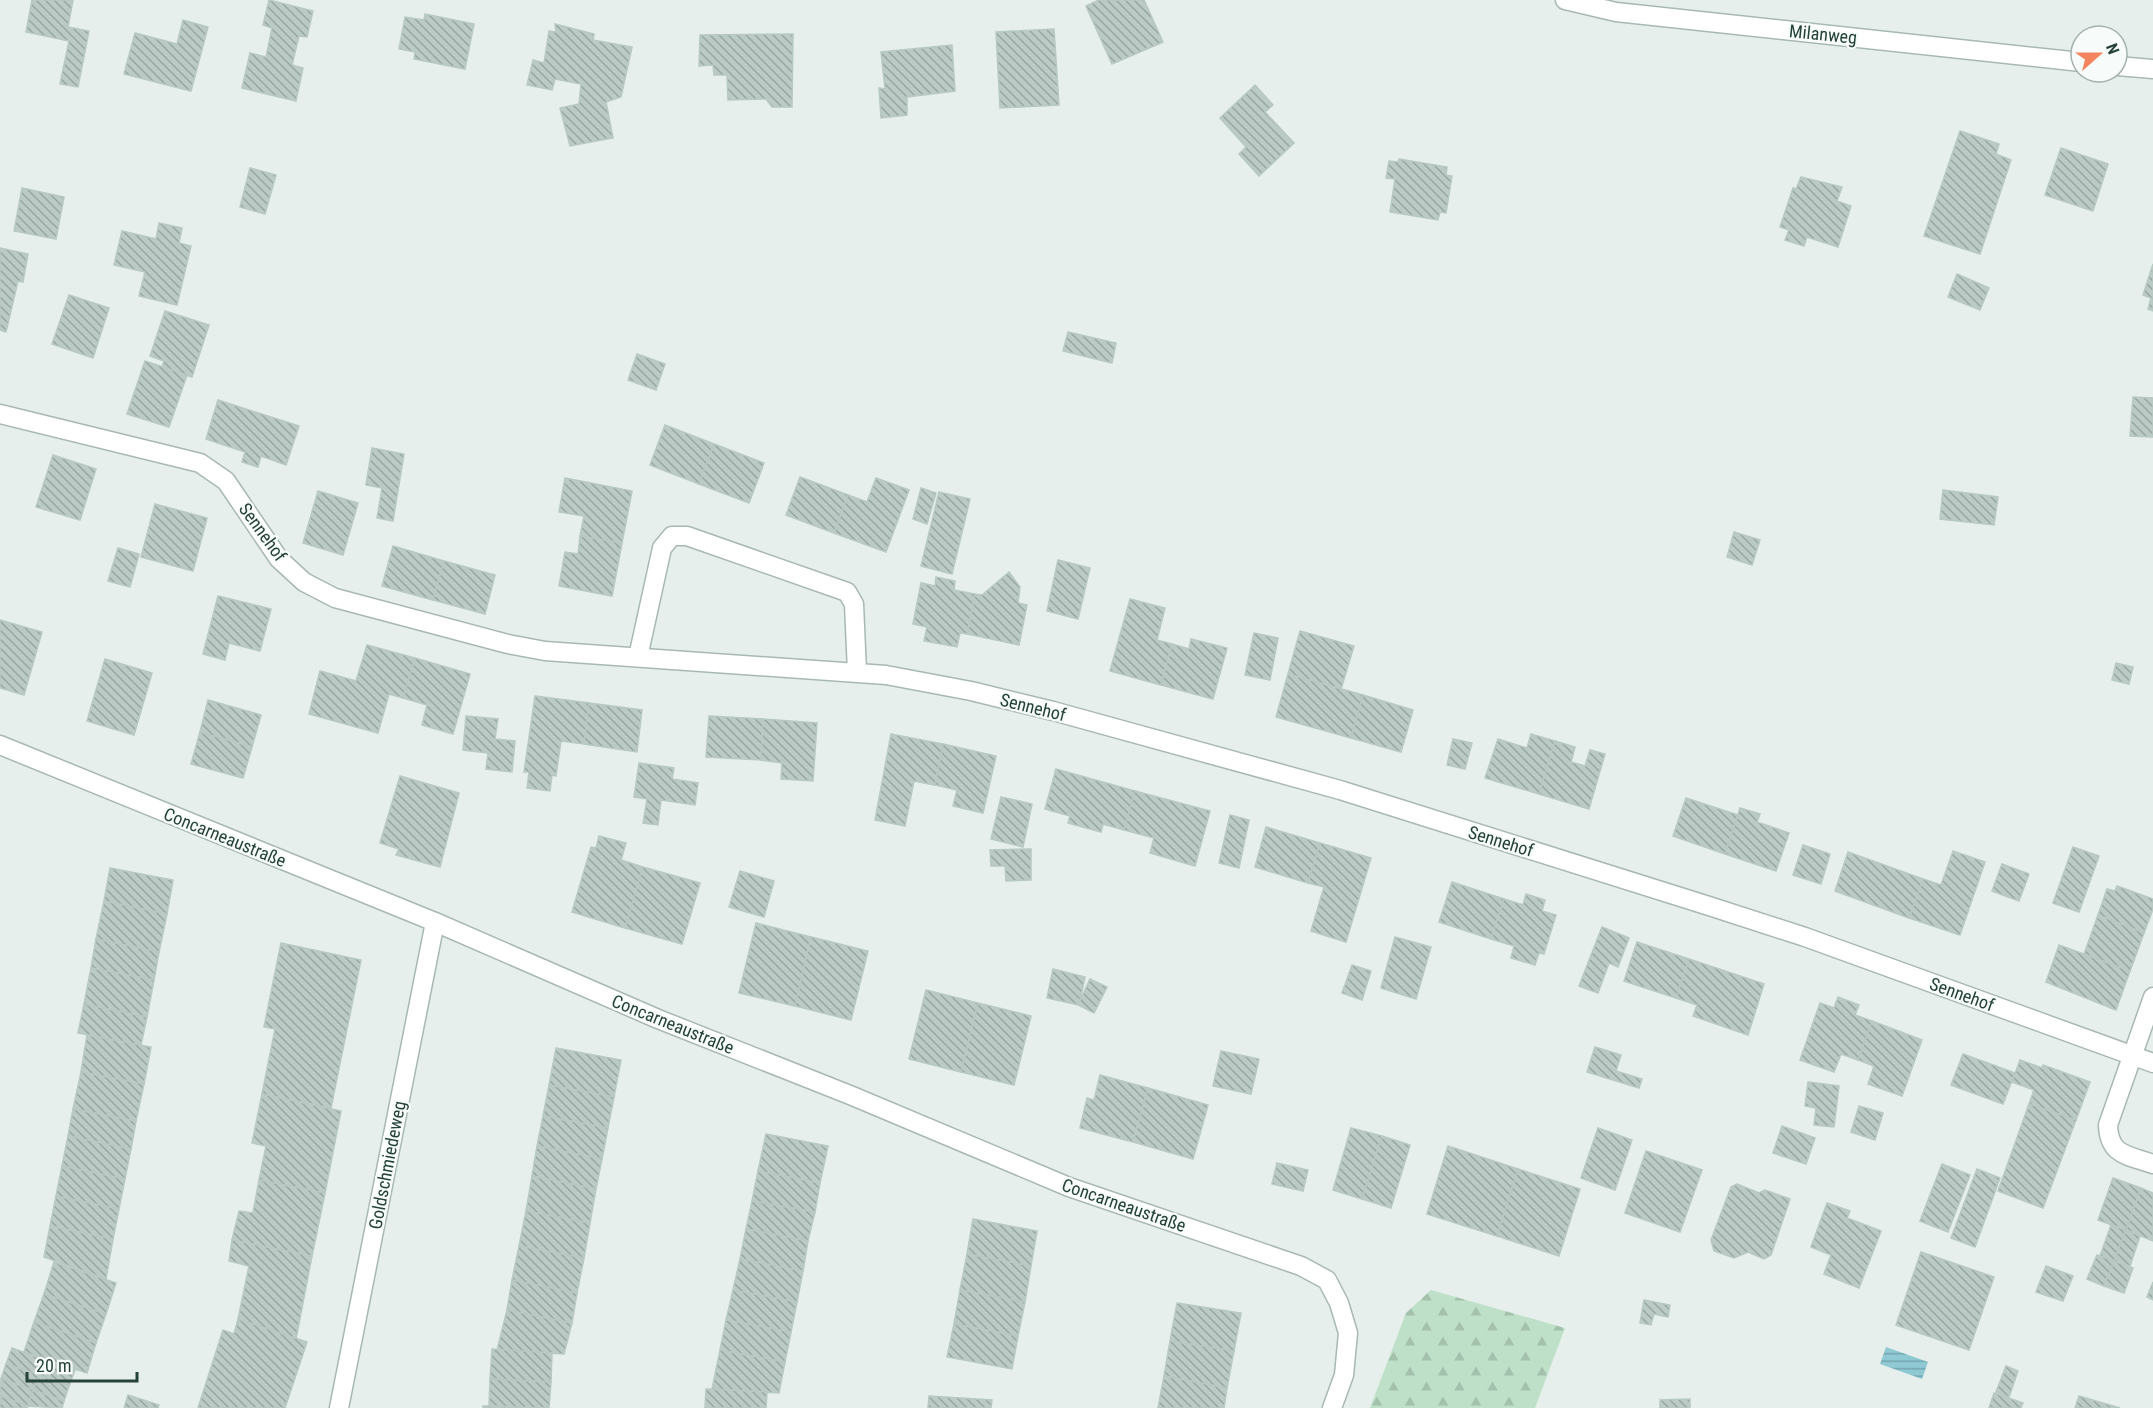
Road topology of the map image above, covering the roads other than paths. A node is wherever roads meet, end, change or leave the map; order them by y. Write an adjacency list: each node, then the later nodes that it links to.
1 (1565, 0): 2 (street, Milanweg)
2 (2069, 61)
3 (2129, 67): 4 (street)
4 (2153, 69)
5 (0, 414): 6 (street, Sennehof)
6 (638, 657): 7 (street, Sennehof); 7 (street)
7 (857, 672): 11 (street, Sennehof)
8 (0, 745): 9 (street, Concarneaustraße)
9 (435, 921): 14 (street, Goldschmiedeweg); 15 (street, Concarneaustraße)
10 (2153, 997): 11 (street)
11 (2131, 1056): 12 (street, Sennehof); 13 (street)
12 (2153, 1063)
13 (2153, 1164)
14 (339, 1408)
15 (1332, 1408)

